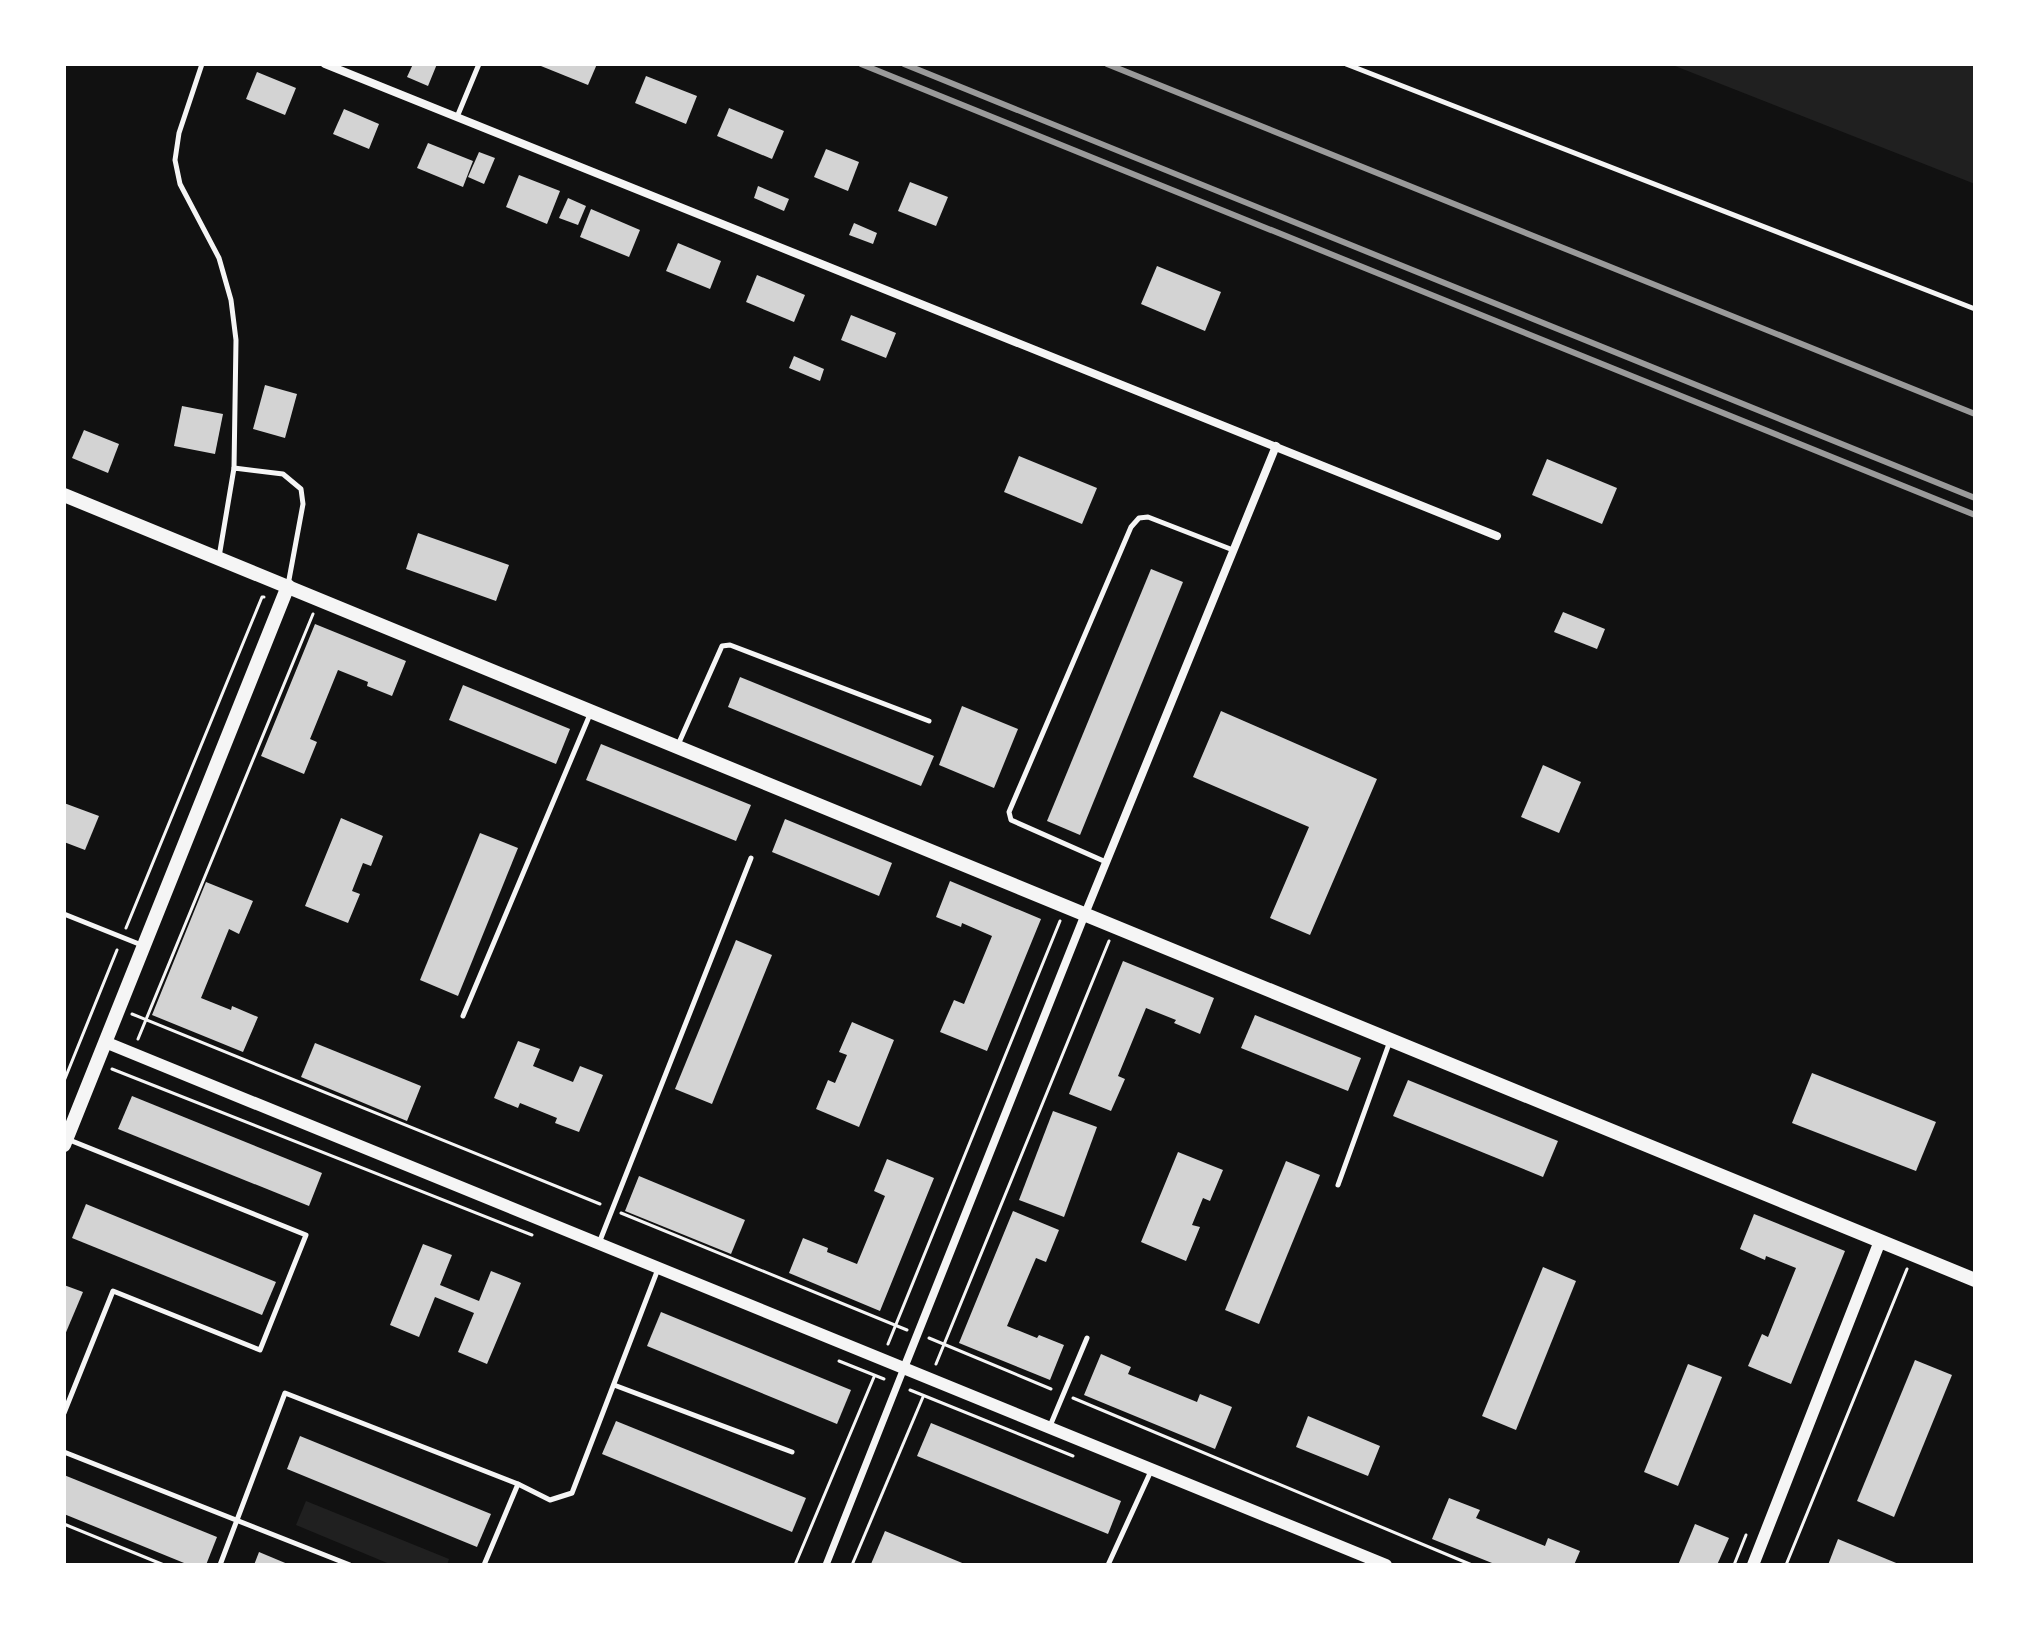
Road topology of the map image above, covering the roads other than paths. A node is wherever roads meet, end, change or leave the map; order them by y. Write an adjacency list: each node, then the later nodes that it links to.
1 (202, 64): 8 (lane)
2 (325, 64): 5 (street)
3 (479, 64): 5 (lane)
4 (1346, 64): 6 (lane)
5 (457, 117): 7 (street)
6 (1975, 309)
7 (1276, 446): 10 (street); 11 (street)
8 (234, 468): 12 (lane); 13 (lane)
9 (64, 495): 12 (main road)
10 (1497, 536)
11 (1233, 550): 18 (street); 18 (lane)
12 (219, 557): 13 (main road)
13 (288, 586): 14 (main road); 21 (main road)
14 (591, 711): 16 (main road); 22 (lane)
15 (929, 721): 16 (lane)
16 (677, 747): 20 (main road)
17 (751, 858): 28 (lane)
18 (1106, 862): 20 (street)
19 (64, 914): 21 (lane)
20 (1085, 914): 23 (main road); 32 (street)
21 (144, 946): 24 (main road)
22 (463, 1016)
23 (1390, 1040): 26 (lane); 27 (main road)
24 (105, 1042): 25 (main road); 28 (street)
25 (65, 1142): 34 (lane)
26 (1338, 1185)
27 (1880, 1241): 30 (main road); 47 (street)
28 (599, 1243): 29 (street)
29 (659, 1268): 32 (street); 33 (lane)
30 (1975, 1280)
31 (1087, 1338): 35 (lane)
32 (904, 1368): 35 (street); 44 (street)
33 (614, 1385): 37 (lane); 39 (lane)
34 (64, 1413)
35 (1050, 1428): 38 (street)
36 (64, 1452): 40 (lane)
37 (792, 1452)
38 (1152, 1469): 45 (lane); 46 (street)
39 (518, 1484): 40 (lane); 43 (lane)
40 (238, 1520): 41 (lane); 42 (lane)
41 (220, 1565)
42 (350, 1565)
43 (484, 1565)
44 (826, 1565)
45 (1108, 1565)
46 (1386, 1565)
47 (1753, 1565)

